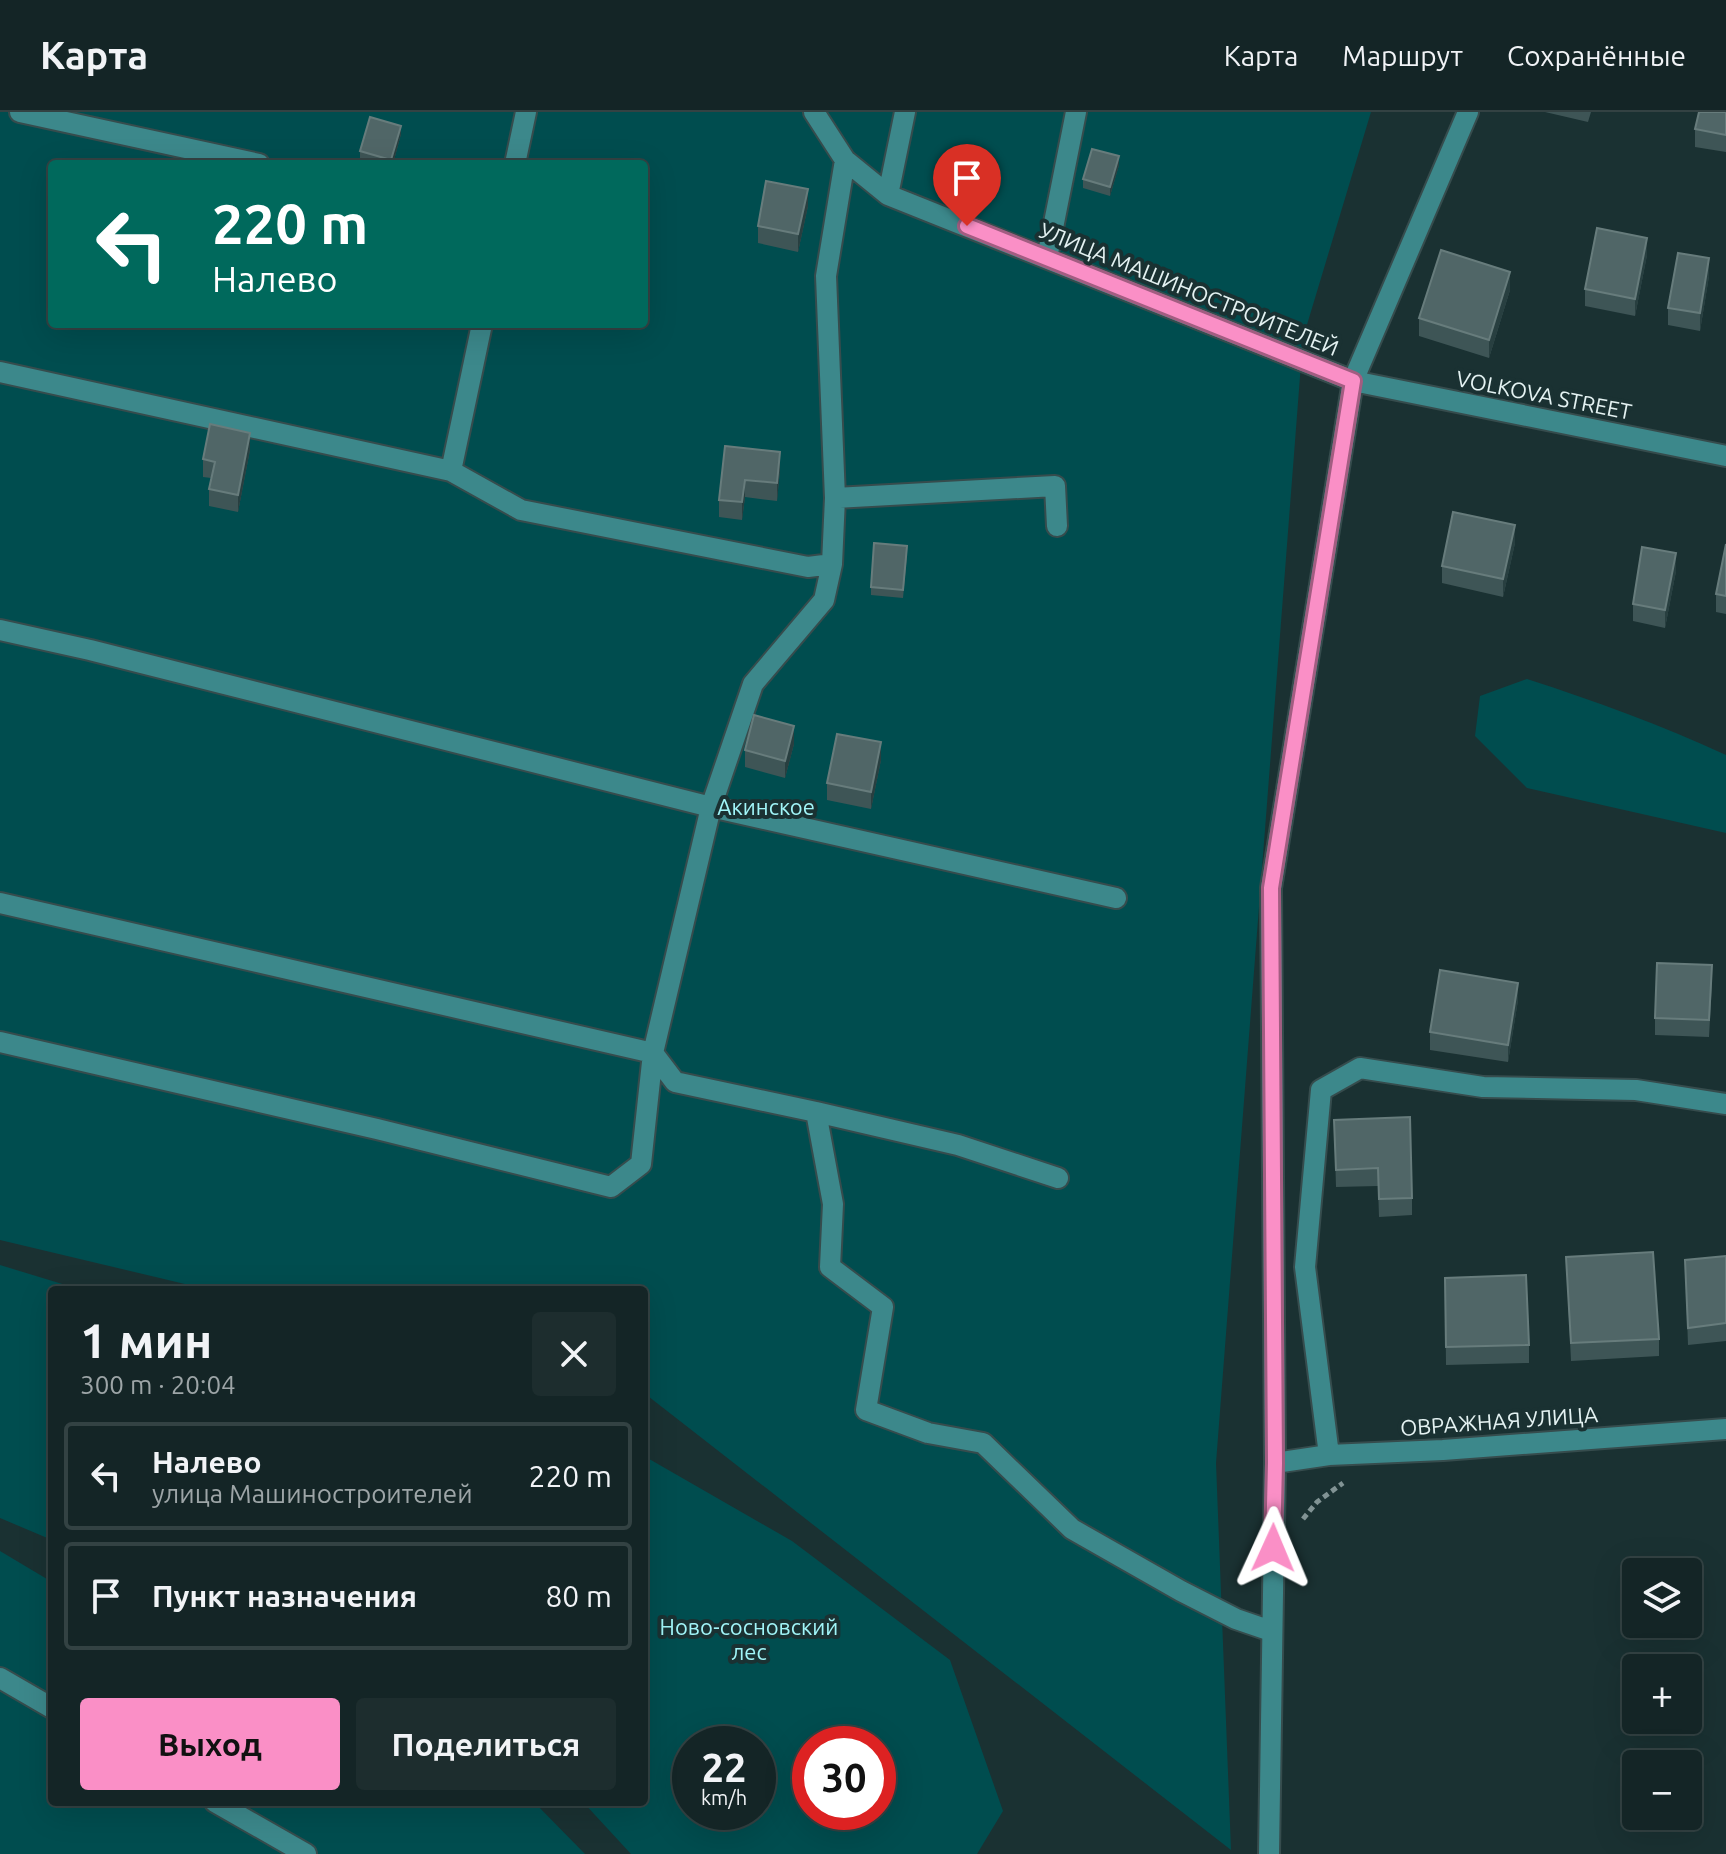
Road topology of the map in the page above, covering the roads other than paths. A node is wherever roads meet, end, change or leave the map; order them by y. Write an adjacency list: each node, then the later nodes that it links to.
1 (20, 112): 7 (street)
2 (526, 112): 8 (street)
3 (814, 112): 9 (street, УЛИЦА МАШИНОСТРОИТЕЛЕЙ)
4 (905, 112): 10 (street)
5 (1076, 112): 11 (street)
6 (1468, 112): 14 (street)
7 (241, 160)
8 (516, 160)
9 (845, 160): 10 (street, УЛИЦА МАШИНОСТРОИТЕЛЕЙ); 17 (street)
10 (888, 195): 11 (street, УЛИЦА МАШИНОСТРОИТЕЛЕЙ)
11 (1047, 258): 14 (street, УЛИЦА МАШИНОСТРОИТЕЛЕЙ)
12 (481, 328): 16 (street)
13 (0, 372): 16 (street)
14 (1353, 381): 15 (street, VOLKOVA STREET); 31 (street)
15 (1726, 456)
16 (451, 471): 19 (street)
17 (835, 498): 18 (street); 19 (street)
18 (1057, 526)
19 (832, 564): 21 (street)
20 (0, 630): 21 (street)
21 (711, 807): 22 (street); 25 (street)
22 (1116, 898)
23 (0, 903): 25 (street)
24 (0, 1042): 25 (street)
25 (653, 1053): 27 (street)
26 (1726, 1104): 30 (street)
27 (816, 1112): 28 (street); 32 (street)
28 (1058, 1178)
29 (1726, 1429): 30 (street, ОВРАЖНАЯ УЛИЦА)
30 (1329, 1455): 31 (street, ОВРАЖНАЯ УЛИЦА)
31 (1275, 1463): 32 (street)
32 (1271, 1631): 37 (street)
33 (0, 1678): 34 (street)
34 (48, 1706)
35 (222, 1806): 36 (street)
36 (306, 1854)
37 (1269, 1854)

